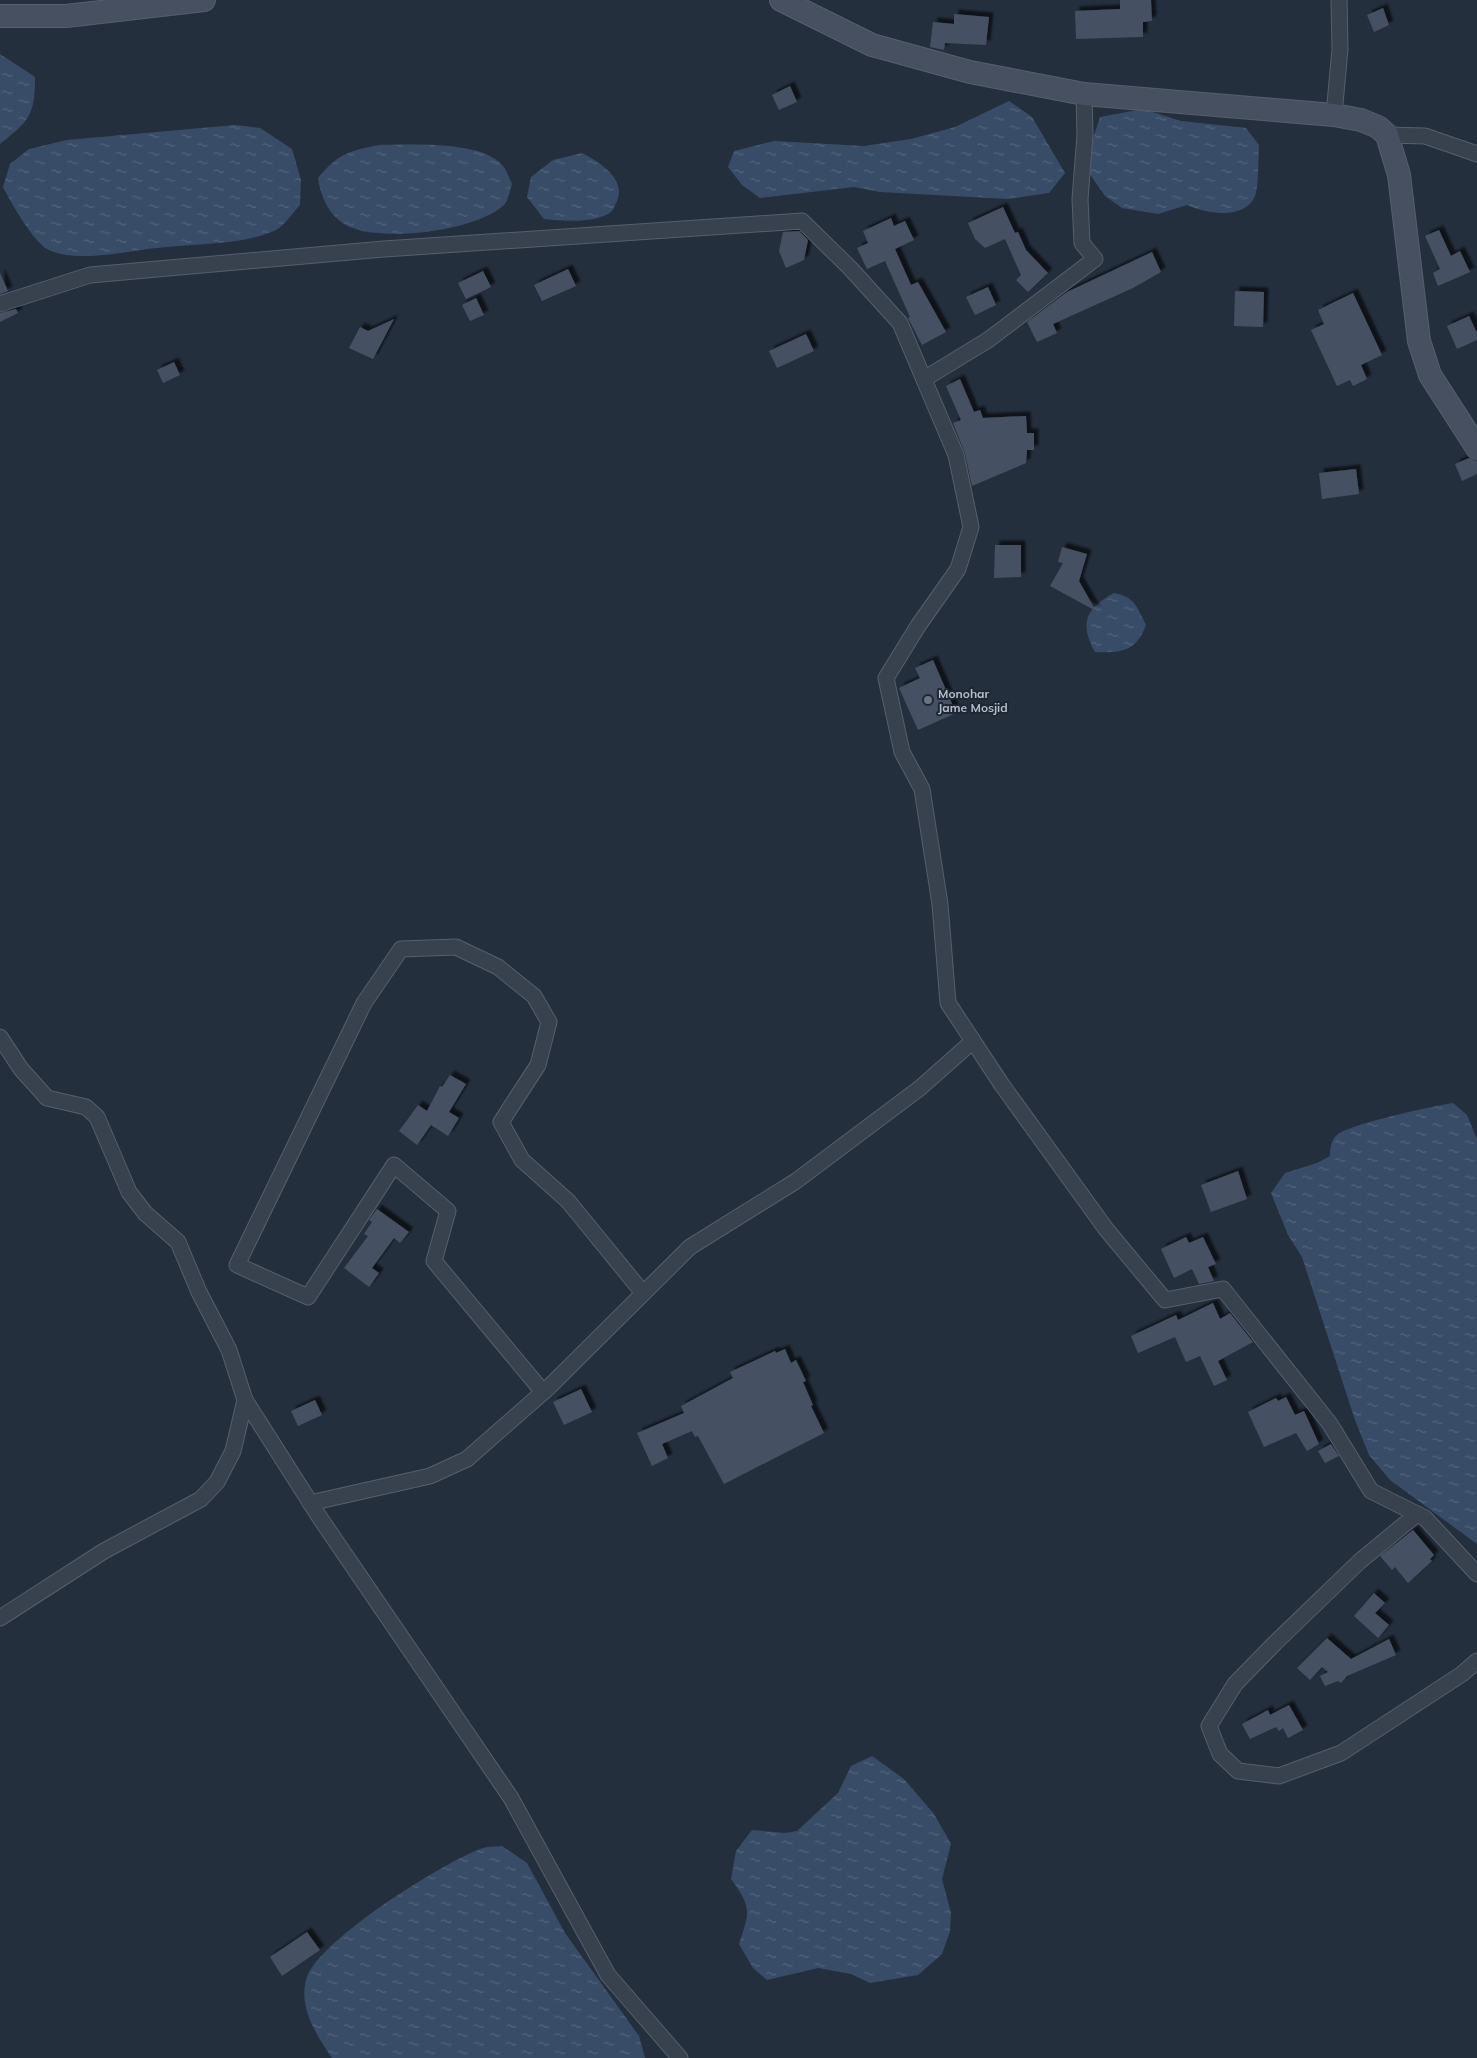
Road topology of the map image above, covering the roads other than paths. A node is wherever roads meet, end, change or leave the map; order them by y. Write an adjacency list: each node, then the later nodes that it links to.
1 (204, 0): 4 (street)
2 (781, 0): 5 (street)
3 (1339, 0): 6 (street)
4 (0, 16)
5 (1084, 94): 6 (street); 10 (street)
6 (1334, 115): 7 (street)
7 (1387, 135): 8 (street); 11 (street)
8 (1477, 154)
9 (0, 304): 10 (street)
10 (924, 378): 13 (street)
11 (1477, 448)
12 (0, 1037): 16 (street)
13 (973, 1041): 14 (street); 18 (street)
14 (643, 1293): 15 (street); 15 (street)
15 (543, 1392): 17 (street)
16 (245, 1400): 17 (street); 20 (street)
17 (310, 1503): 22 (street)
18 (1417, 1514): 19 (street); 21 (street)
19 (1477, 1574)
20 (0, 1618)
21 (1477, 1661)
22 (680, 2058)

